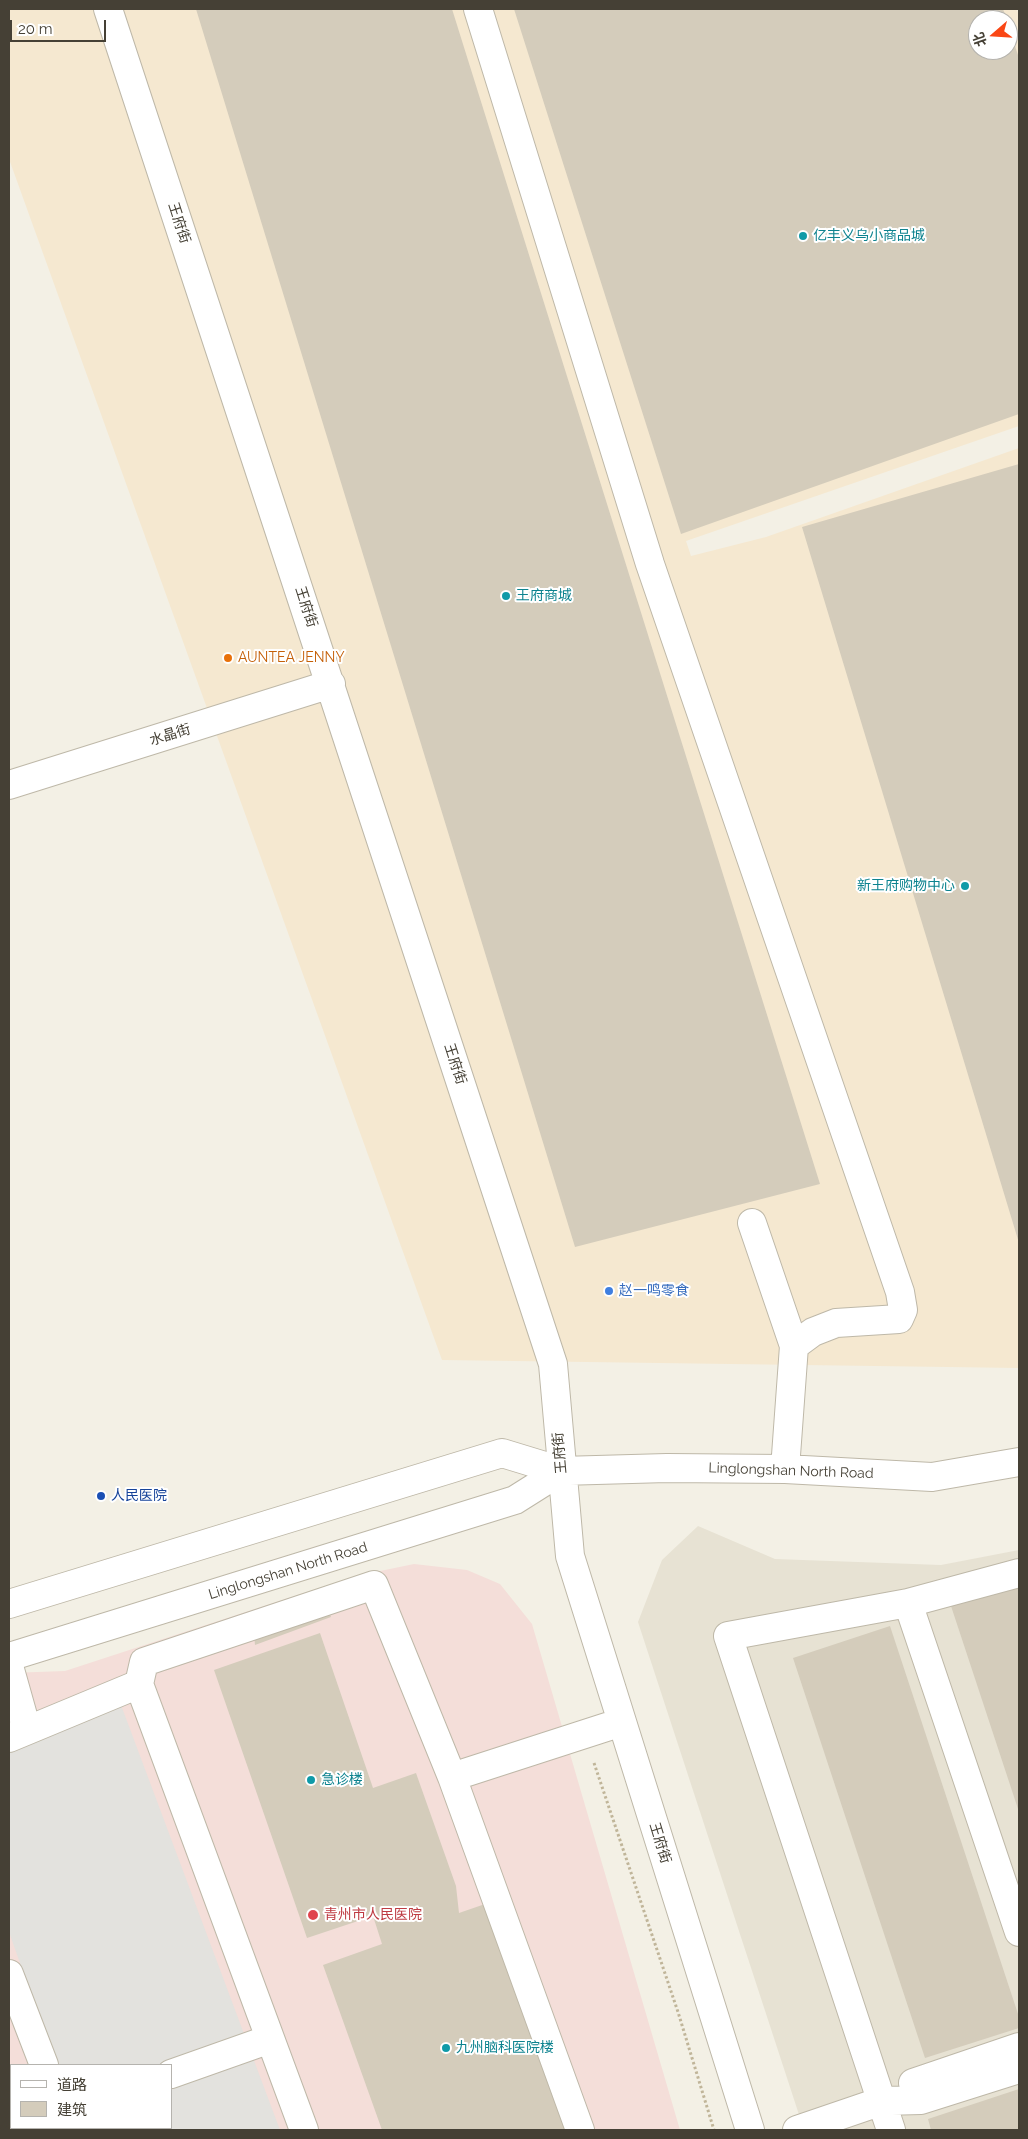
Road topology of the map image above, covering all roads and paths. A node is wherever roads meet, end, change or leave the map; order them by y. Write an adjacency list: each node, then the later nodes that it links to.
1 (108, 9): 3 (street, 王府街)
2 (478, 9): 6 (street)
3 (331, 684): 4 (street, 水晶街); 9 (street, 王府街)
4 (9, 785)
5 (752, 1223): 6 (street)
6 (794, 1346): 8 (street)
7 (1019, 1462): 8 (street, Linglongshan North Road)
8 (785, 1469): 9 (street, Linglongshan North Road)
9 (561, 1471): 11 (street, Linglongshan North Road); 13 (street, Linglongshan North Road); 16 (street, 王府街)
10 (1019, 1573): 12 (street)
11 (9, 1604)
12 (908, 1604): 20 (street); 27 (street)
13 (9, 1657)
14 (9, 1666): 17 (street)
15 (139, 1684): 17 (street); 19 (street); 22 (street)
16 (622, 1722): 18 (street); 31 (street, 王府街)
17 (18, 1734)
18 (584, 1734): 19 (street); 30 (path)
19 (452, 1777): 29 (street)
20 (1019, 1932)
21 (9, 1974): 24 (street)
22 (270, 2039): 26 (street); 28 (street)
23 (1019, 2047): 27 (street)
24 (44, 2064)
25 (1019, 2069): 27 (street)
26 (172, 2074)
27 (882, 2101): 32 (street); 33 (street)
28 (304, 2130)
29 (580, 2130)
30 (714, 2130)
31 (750, 2130)
32 (797, 2130)
33 (891, 2130)

